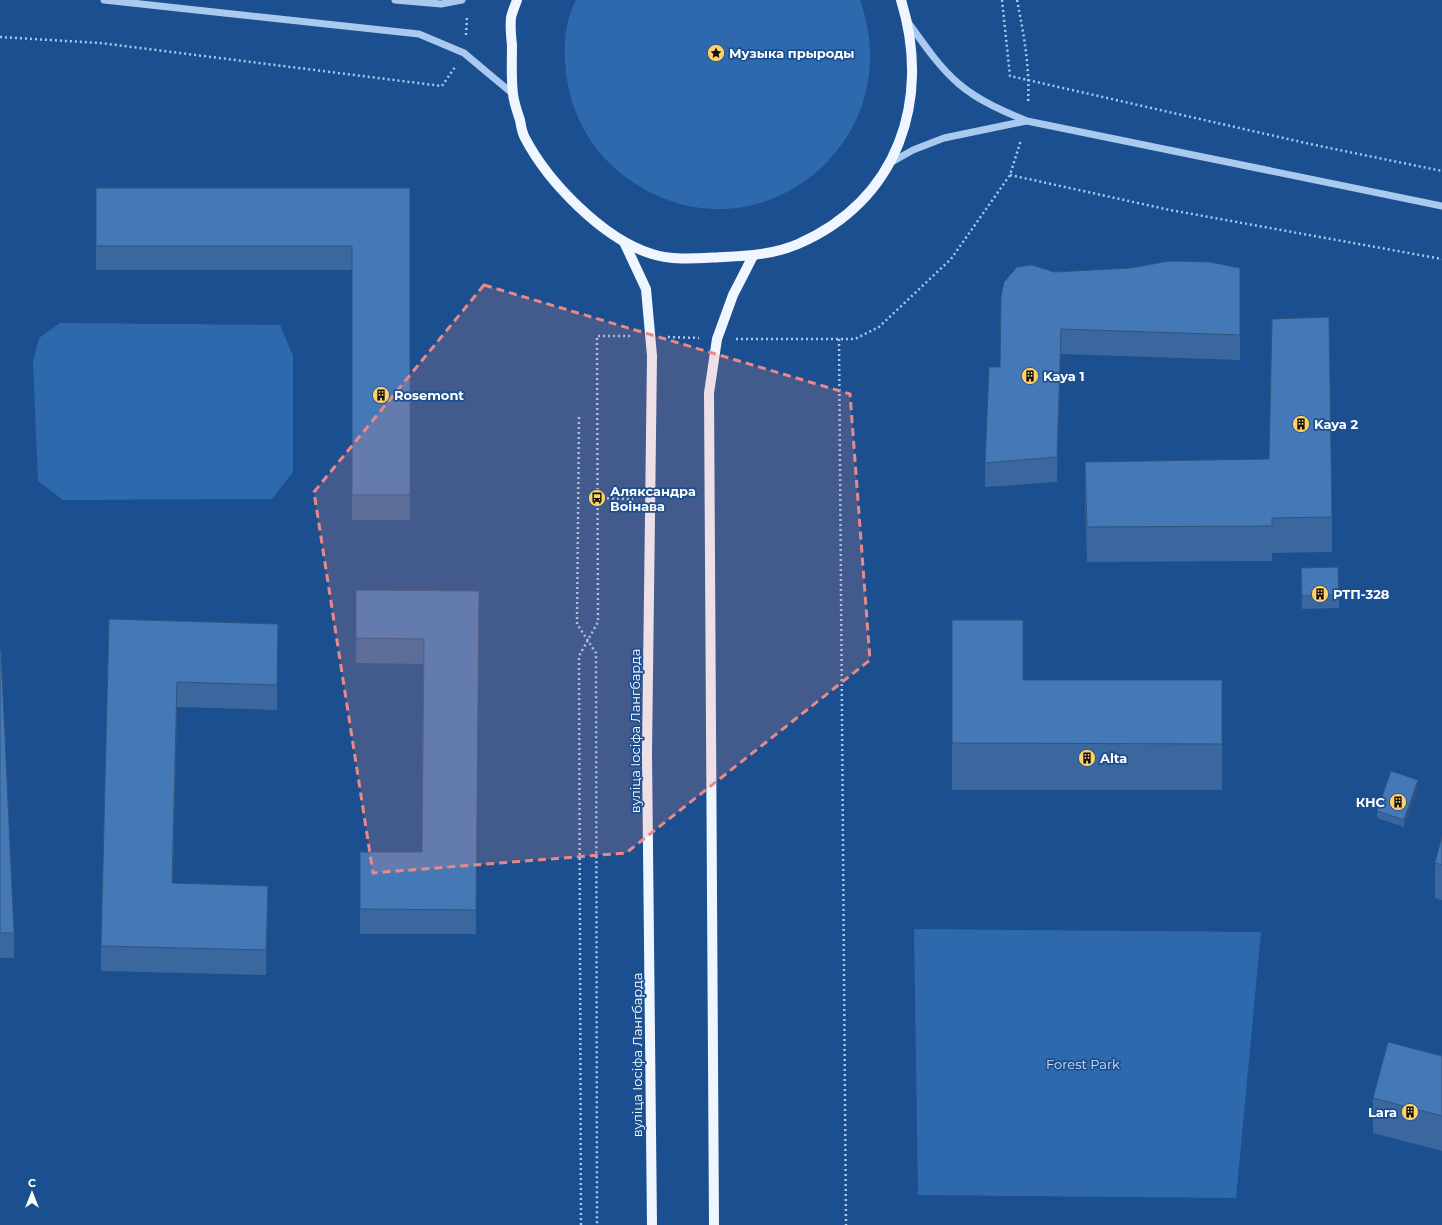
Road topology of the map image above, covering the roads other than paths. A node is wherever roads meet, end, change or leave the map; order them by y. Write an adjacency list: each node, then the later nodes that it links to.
1 (104, 0): 7 (street)
2 (395, 0): 3 (street)
3 (462, 0)
4 (517, 0): 7 (main road)
5 (901, 0): 6 (main road)
6 (908, 22): 8 (street); 9 (main road)
7 (513, 94): 11 (main road)
8 (1027, 121): 9 (street); 10 (street)
9 (890, 163): 12 (main road)
10 (1442, 206)
11 (624, 242): 12 (main road); 13 (main road, вуліца Іосіфа Лангбарда)
12 (753, 256): 14 (main road)
13 (652, 1225)
14 (714, 1225)

